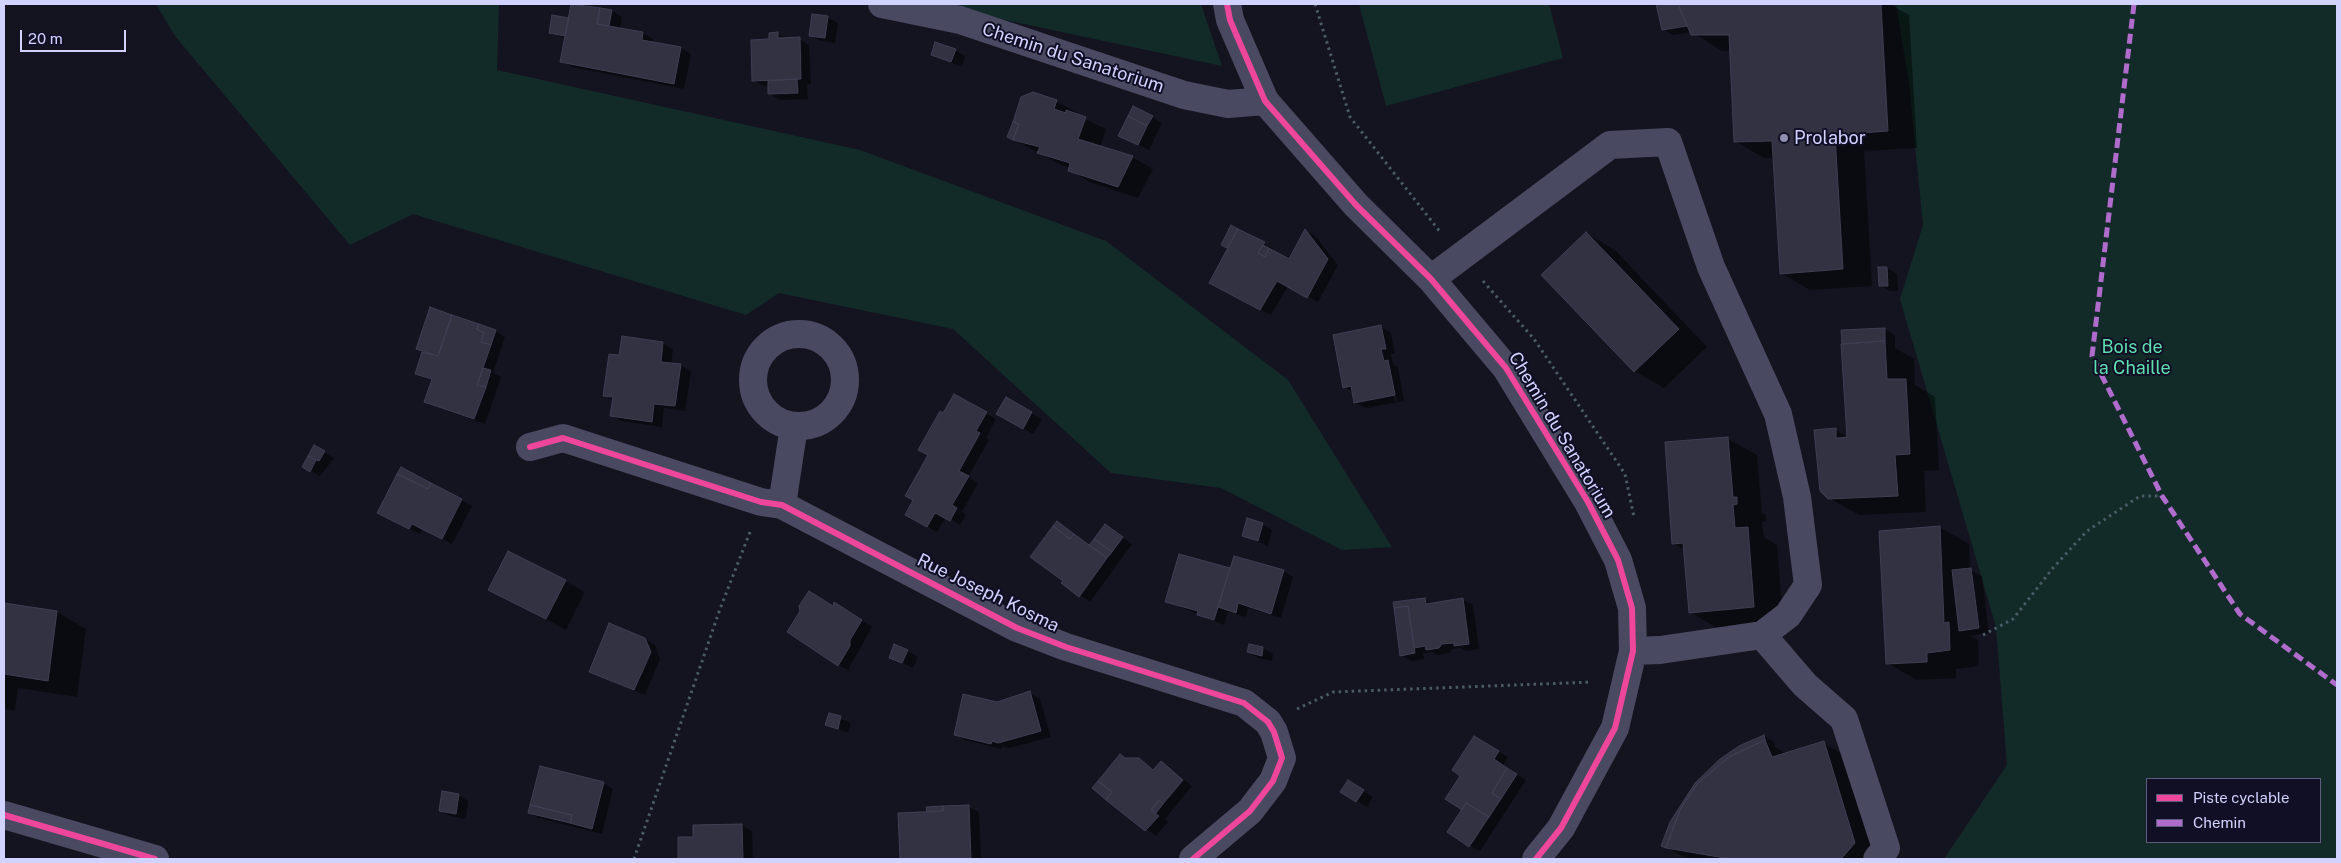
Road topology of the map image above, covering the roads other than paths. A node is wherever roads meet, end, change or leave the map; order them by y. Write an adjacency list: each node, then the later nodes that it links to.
1 (882, 4): 3 (street, Chemin du Sanatorium)
2 (1227, 4): 3 (street, Chemin du Sanatorium)
3 (1265, 101): 4 (street, Chemin du Sanatorium)
4 (1431, 279): 8 (street); 9 (street, Chemin du Sanatorium)
5 (794, 426): 7 (street)
6 (530, 447): 7 (street, Rue Joseph Kosma)
7 (782, 505): 12 (street, Rue Joseph Kosma)
8 (1762, 635): 9 (street); 14 (street)
9 (1633, 651): 13 (street, Chemin du Sanatorium)
10 (4, 815): 11 (street)
11 (155, 859)
12 (1192, 859)
13 (1536, 859)
14 (1878, 859)

